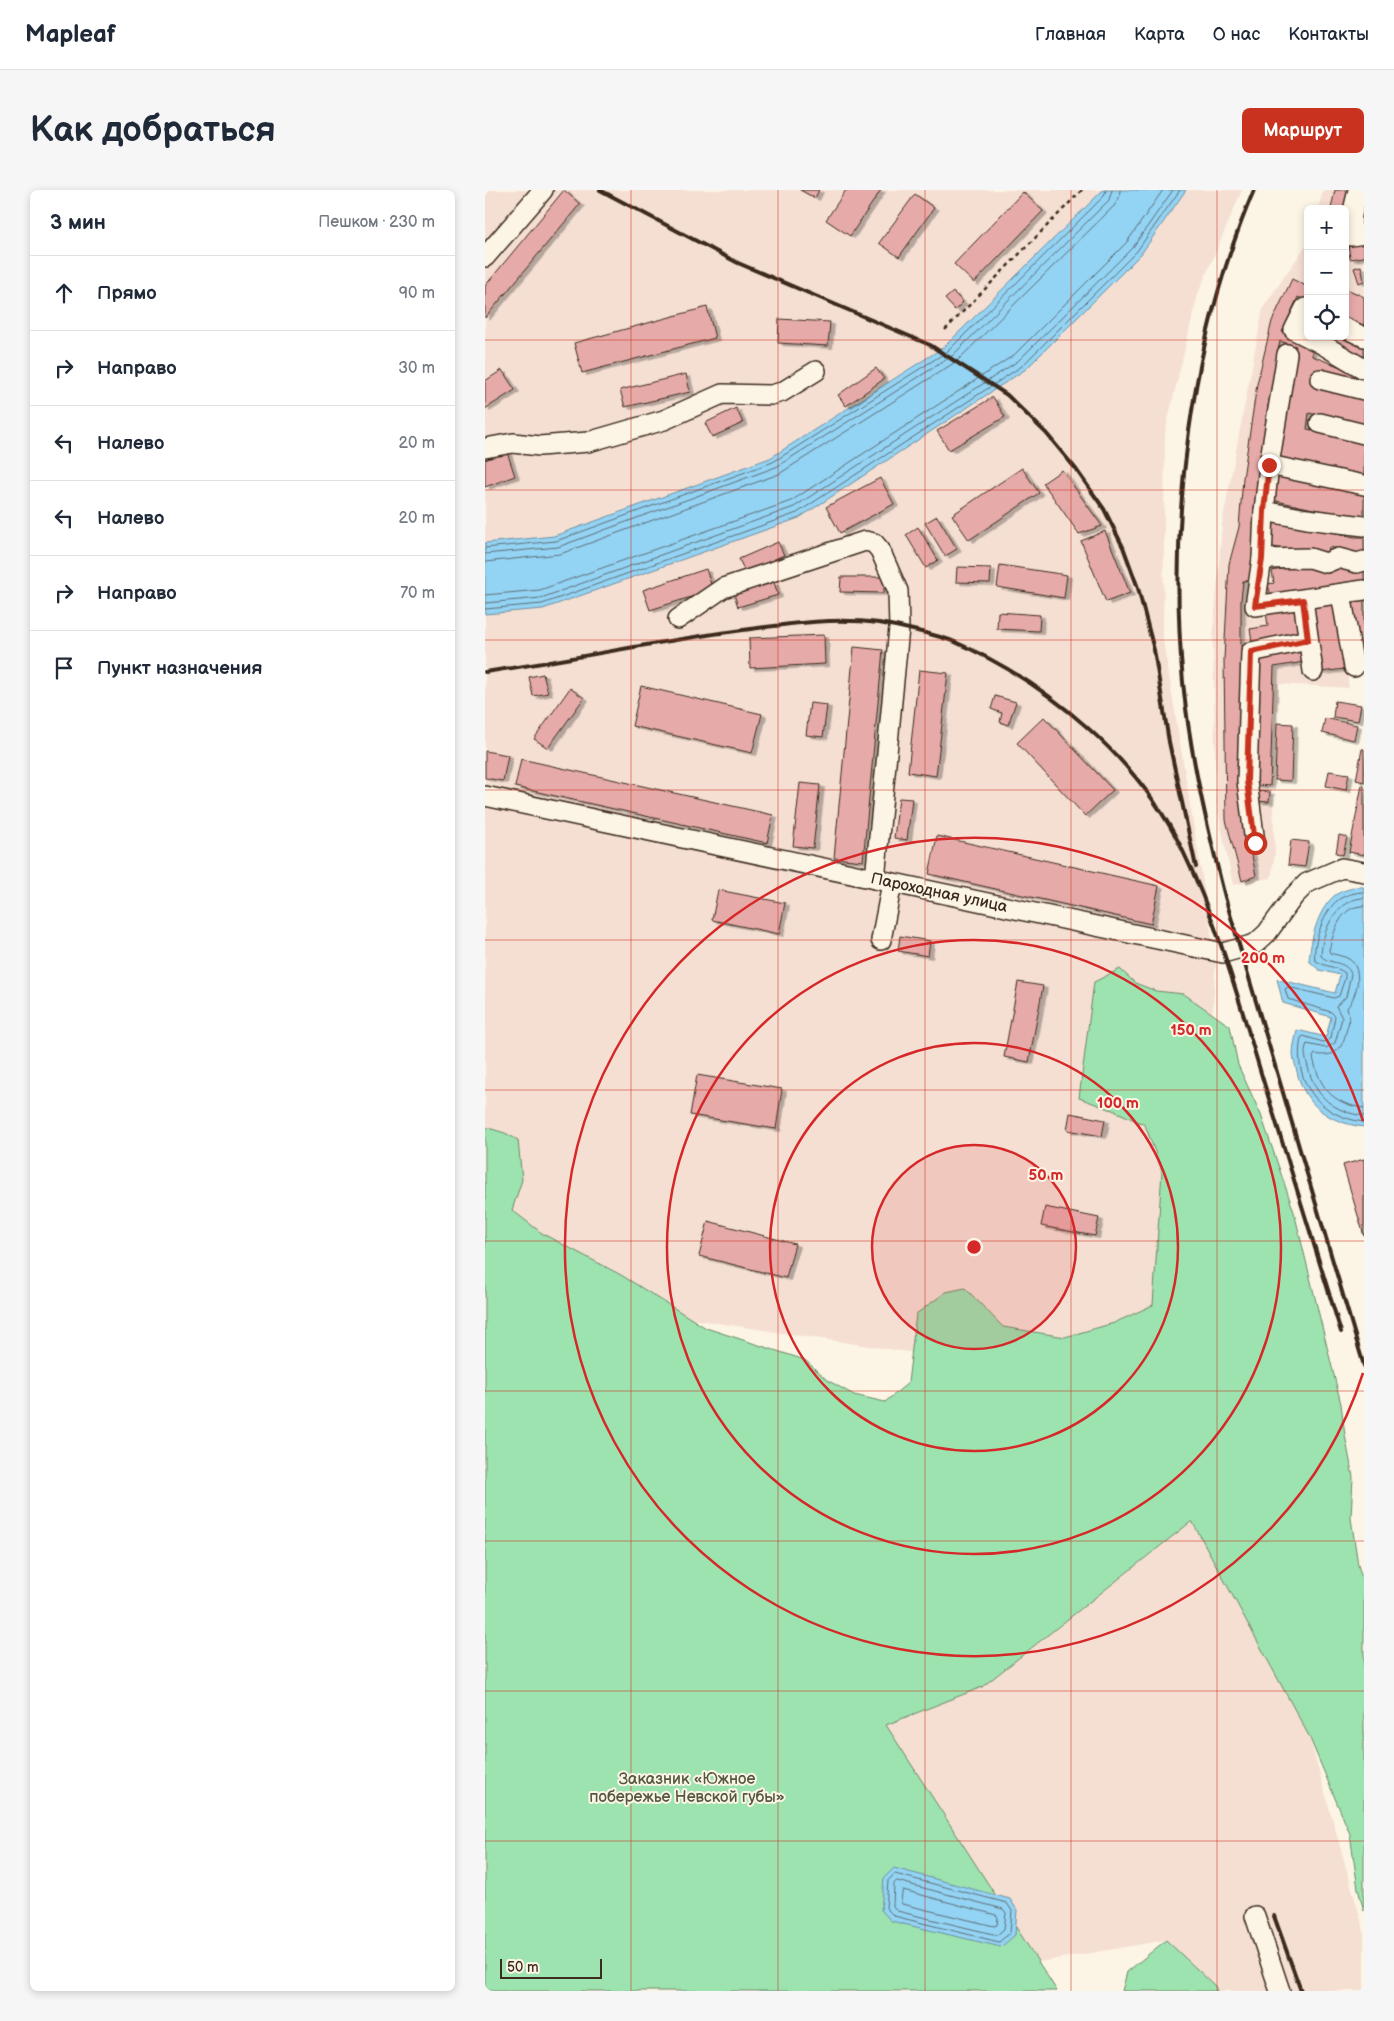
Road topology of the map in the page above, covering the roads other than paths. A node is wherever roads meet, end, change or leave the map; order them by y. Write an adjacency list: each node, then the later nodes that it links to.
1 (543, 190): 4 (street)
2 (1360, 192): 3 (street)
3 (1364, 234)
4 (485, 257)
5 (1304, 310): 7 (street)
6 (1349, 330): 8 (street)
7 (1304, 335)
8 (1364, 337)
9 (1314, 340): 11 (street)
10 (1287, 354): 18 (street)
11 (1364, 369)
12 (816, 371): 17 (street)
13 (1320, 379): 14 (street)
14 (1364, 390)
15 (1319, 422): 16 (street)
16 (1364, 434)
17 (485, 448)
18 (1269, 465): 19 (street); 20 (street)
19 (1364, 485)
20 (1264, 511): 21 (street); 22 (street)
21 (1364, 526)
22 (1262, 559): 23 (street); 26 (street)
23 (1364, 562)
24 (1364, 590): 25 (street)
25 (1341, 594): 26 (street); 29 (street)
26 (1303, 600): 28 (street)
27 (678, 619): 34 (street)
28 (1308, 640): 30 (street); 32 (street)
29 (1354, 667)
30 (1313, 671)
31 (485, 796): 34 (street, Пароходная улица)
32 (1255, 843)
33 (1364, 872): 34 (street, Пароходная улица)
34 (883, 881): 35 (street)
35 (881, 940)
36 (1255, 1916): 37 (street)
37 (1280, 1991)

